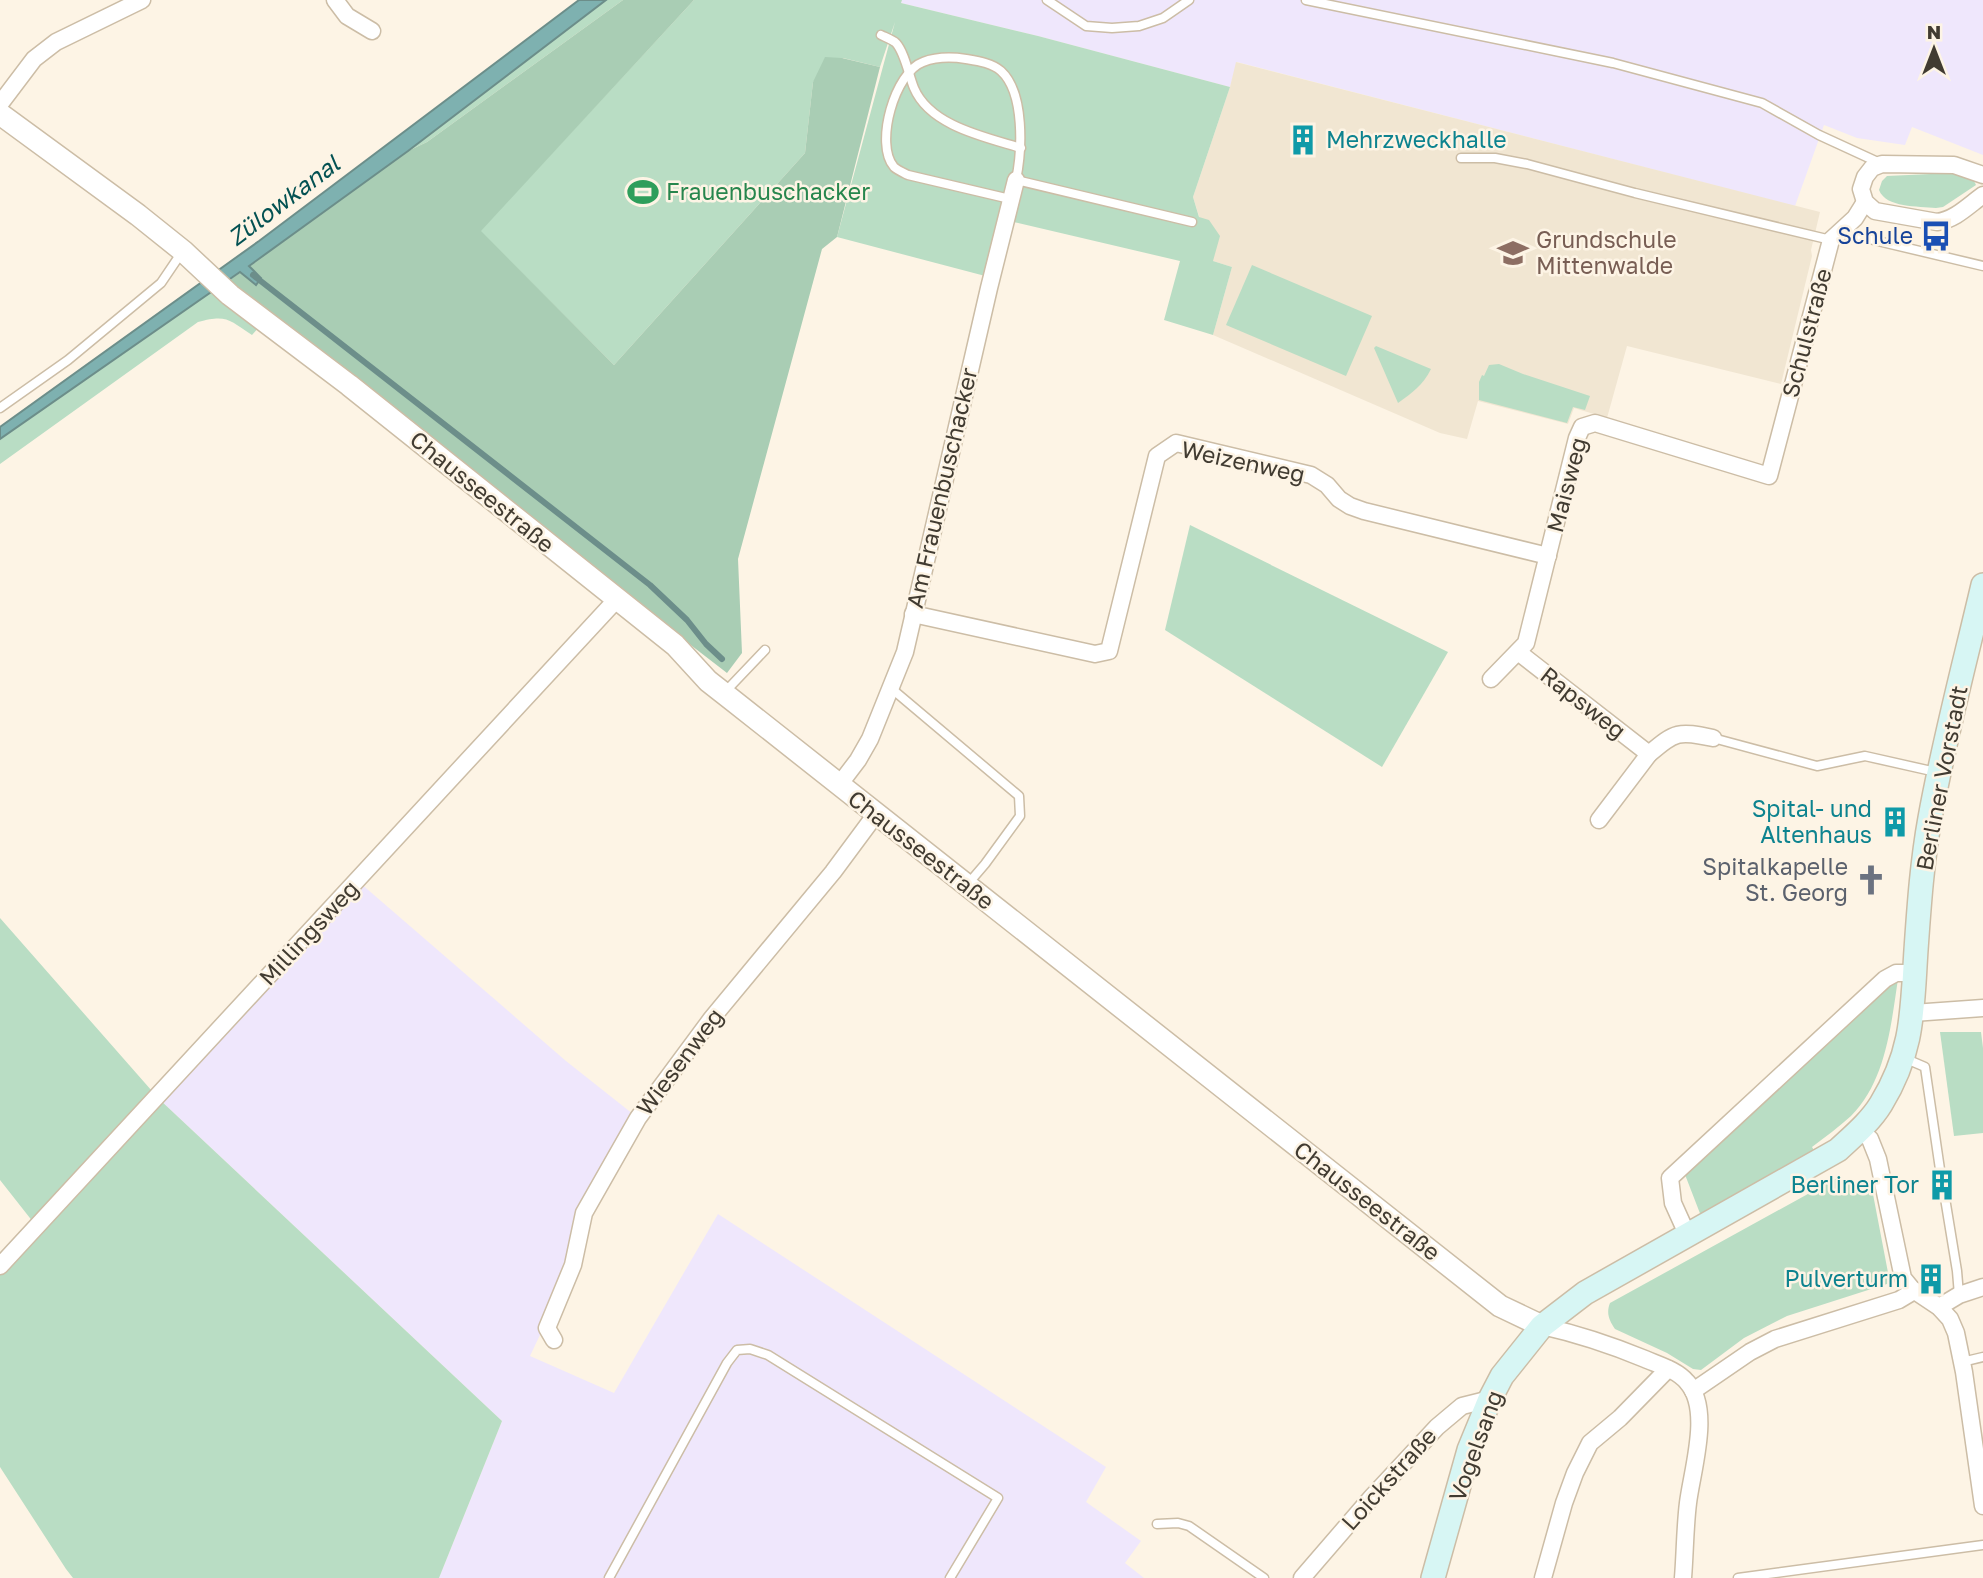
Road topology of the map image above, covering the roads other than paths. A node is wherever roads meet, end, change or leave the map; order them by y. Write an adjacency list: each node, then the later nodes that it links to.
1 (142, 0): 9 (street)
2 (335, 0): 6 (street)
3 (1047, 0): 5 (lane)
4 (1306, 0): 13 (lane)
5 (1184, 1)
6 (372, 31)
7 (881, 35): 8 (lane)
8 (910, 71): 11 (lane); 11 (lane); 17 (lane)
9 (0, 104)
10 (0, 114): 22 (street, Chausseestraße)
11 (1020, 148): 15 (lane)
12 (1461, 158): 21 (lane)
13 (1882, 164): 14 (street); 18 (street, Schulstraße)
14 (1983, 175)
15 (1016, 180): 17 (street, Am Frauenbuschacker); 19 (lane)
16 (1983, 195): 18 (street)
17 (1010, 200): 29 (street, Am Frauenbuschacker)
18 (1865, 202): 20 (street, Schulstraße)
19 (1192, 222)
20 (1844, 230): 21 (street, Schulstraße); 23 (lane)
21 (1831, 240): 25 (street, Schulstraße)
22 (183, 251): 24 (lane); 28 (street, Chausseestraße)
23 (1983, 266)
24 (0, 408)
25 (1769, 476): 26 (street, Maisweg)
26 (1548, 556): 29 (street, Weizenweg); 31 (street, Maisweg)
27 (1983, 585): 37 (main road, Berliner Vorstadt)
28 (618, 599): 34 (street, Chausseestraße); 48 (street, Millingsweg)
29 (913, 614): 33 (street, Am Frauenbuschacker)
30 (765, 650): 34 (lane)
31 (1518, 652): 32 (street, Maisweg); 36 (street, Rapsweg)
32 (1491, 679)
33 (892, 689): 38 (street, Am Frauenbuschacker); 41 (lane)
34 (724, 693): 38 (street, Chausseestraße)
35 (1713, 738): 36 (street, Rapsweg); 37 (lane)
36 (1649, 754): 40 (street, Rapsweg)
37 (1939, 773): 42 (main road, Berliner Vorstadt)
38 (839, 785): 39 (street, Chausseestraße)
39 (876, 814): 41 (street, Chausseestraße); 54 (street, Wiesenweg)
40 (1599, 820)
41 (966, 886): 53 (street, Chausseestraße)
42 (1915, 973): 44 (main road, Berliner Vorstadt); 47 (street)
43 (1983, 1008): 44 (street)
44 (1913, 1013): 45 (main road, Berliner Vorstadt)
45 (1903, 1058): 46 (main road, Berliner Vorstadt); 51 (lane)
46 (1860, 1130): 47 (main road, Berliner Vorstadt); 50 (street)
47 (1688, 1234): 53 (main road, Berliner Vorstadt)
48 (0, 1266)
49 (1983, 1287): 51 (street)
50 (1914, 1291): 52 (street); 58 (street)
51 (1959, 1295): 52 (street)
52 (1939, 1307): 56 (street)
53 (1542, 1326): 57 (street, Chausseestraße); 59 (main road, Vogelsang)
54 (554, 1340)
55 (1983, 1357): 56 (lane)
56 (1962, 1362): 60 (street)
57 (1668, 1369): 58 (street, Chausseestraße); 68 (street)
58 (1693, 1391): 69 (street)
59 (1490, 1399): 66 (street, Loickstraße); 67 (main road, Vogelsang)
60 (1983, 1506)
61 (1157, 1524): 65 (lane)
62 (1983, 1545): 70 (lane)
63 (609, 1578): 64 (lane)
64 (950, 1578)
65 (1264, 1578)
66 (1301, 1578)
67 (1433, 1578)
68 (1543, 1578)
69 (1683, 1578)
70 (1738, 1578)

